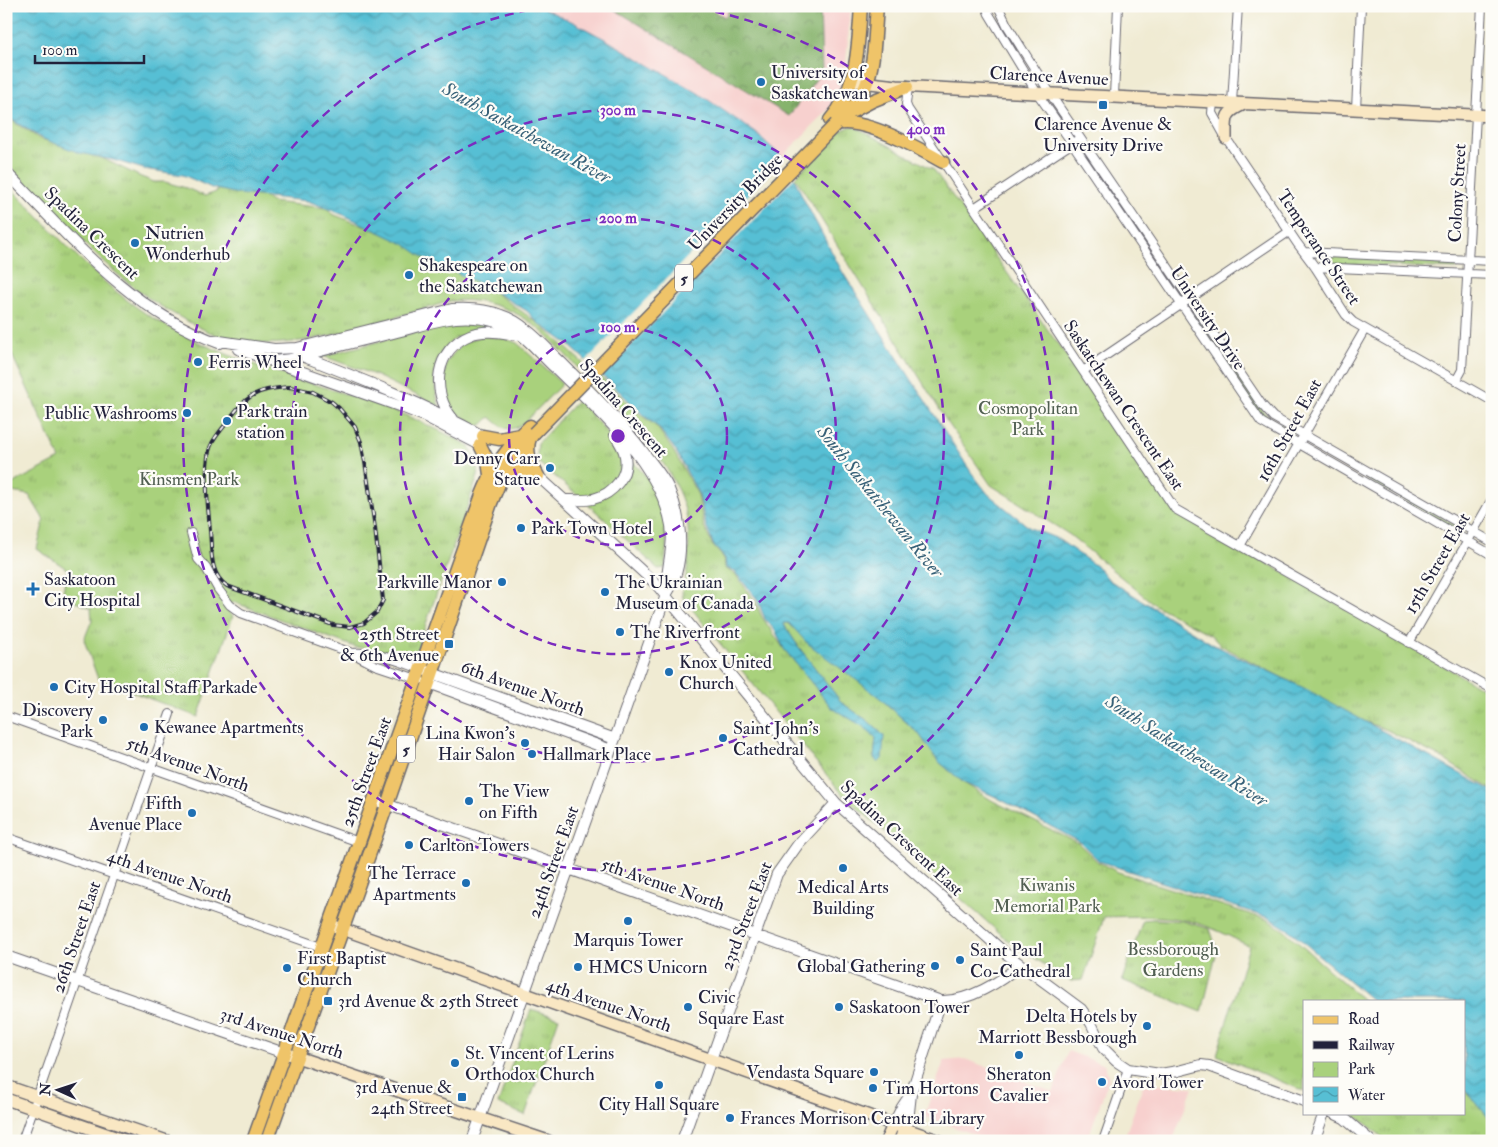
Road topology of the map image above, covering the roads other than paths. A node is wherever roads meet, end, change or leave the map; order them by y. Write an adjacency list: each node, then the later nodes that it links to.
1 (861, 6): 9 (main road, 5)
2 (877, 6): 10 (main road, 5)
3 (986, 6): 12 (street, University Drive)
4 (998, 6): 13 (street, University Drive)
5 (1118, 6): 14 (street)
6 (1238, 6): 16 (street)
7 (1361, 6): 17 (street)
8 (1482, 6): 18 (street, Colony Street)
9 (852, 81): 10 (main road, Clarence Avenue); 20 (main road, 5)
10 (868, 84): 11 (main road, Clarence Avenue); 20 (main road, 5)
11 (907, 87): 12 (main road, Clarence Avenue); 20 (main road); 24 (street, Saskatchewan Crescent East)
12 (1037, 93): 13 (main road, Clarence Avenue); 23 (street, University Drive)
13 (1051, 94): 14 (main road, Clarence Avenue); 21 (street, University Drive)
14 (1114, 96): 15 (main road, Clarence Avenue)
15 (1213, 102): 16 (main road, Clarence Avenue); 22 (street, Temperance Street)
16 (1238, 103): 17 (main road, Clarence Avenue); 22 (main road)
17 (1356, 109): 18 (main road, Clarence Avenue)
18 (1476, 116): 19 (main road, Clarence Avenue); 29 (street, Colony Street)
19 (1492, 116)
20 (837, 120): 24 (main road); 47 (main road, University Bridge / 5)
21 (1080, 138): 23 (street); 34 (street, University Drive)
22 (1226, 138): 27 (street, Temperance Street)
23 (1072, 143): 26 (street); 35 (street, University Drive)
24 (943, 162): 26 (street, Saskatchewan Crescent East)
25 (10, 176): 38 (street, Spadina Crescent)
26 (974, 208): 42 (street, Saskatchewan Crescent East)
27 (1290, 231): 28 (street, Temperance Street); 34 (street)
28 (1305, 252): 29 (street); 31 (street, Temperance Street)
29 (1468, 259): 30 (street); 32 (street, Colony Street)
30 (1492, 261)
31 (1315, 267): 32 (street); 36 (street, Temperance Street)
32 (1467, 274): 33 (street); 43 (street, Colony Street)
33 (1492, 275)
34 (1189, 299): 35 (street); 48 (street, University Drive)
35 (1180, 304): 42 (street); 50 (street, University Drive)
36 (1364, 329): 43 (street, Temperance Street); 48 (street, 16th Street East)
37 (522, 336): 40 (street, Spadina Crescent); 45 (street, Spadina Crescent); 46 (street)
38 (213, 340): 39 (street, Spadina Crescent); 41 (street, Spadina Crescent)
39 (274, 349): 40 (street, Spadina Crescent); 62 (street, Spadina Crescent)
40 (301, 356): 41 (street, Spadina Crescent); 46 (street, Spadina Crescent)
41 (273, 361): 49 (street, Spadina Crescent)
42 (1083, 371): 60 (street, Saskatchewan Crescent East)
43 (1456, 381): 44 (street, Temperance Street)
44 (1492, 401)
45 (605, 416): 55 (street); 62 (street, Spadina Crescent)
46 (453, 420): 49 (street, Spadina Crescent)
47 (528, 431): 49 (main road); 51 (main road, 25th Street East / 5); 52 (main road, 25th Street East / 5); 53 (main road)
48 (1304, 435): 50 (street, 16th Street East); 56 (street, University Drive)
49 (482, 441): 52 (main road)
50 (1299, 444): 58 (street, University Drive); 60 (street, 16th Street East)
51 (504, 472): 53 (main road); 65 (main road, 25th Street East / 5)
52 (490, 475): 65 (main road, 25th Street East / 5)
53 (538, 476): 55 (street, Spadina Crescent East)
54 (1492, 498): 56 (street, 15th Street East)
55 (565, 500): 62 (street, Spadina Crescent East)
56 (1473, 532): 58 (street, 15th Street East); 59 (street, University Drive)
57 (191, 533): 64 (street)
58 (1468, 541): 61 (street, University Drive); 63 (street, 15th Street East)
59 (1492, 542)
60 (1240, 546): 63 (street, Saskatchewan Crescent East)
61 (1492, 555)
62 (666, 595): 69 (street, 24th Street East); 73 (street, Spadina Crescent East)
63 (1409, 643): 66 (street, Saskatchewan Crescent East)
64 (352, 653): 65 (street); 65 (street)
65 (425, 676): 69 (street, 6th Avenue North); 70 (street, 6th Avenue North); 72 (main road, 25th Street East / 5); 74 (main road, 25th Street East / 5)
66 (1492, 689)
67 (170, 714): 71 (street, 26th Street East)
68 (6, 716): 71 (street, 5th Avenue North)
69 (615, 738): 70 (street, 24th Street East)
70 (611, 750): 77 (street, 24th Street East)
71 (152, 767): 76 (street, 5th Avenue North); 78 (street, 26th Street East)
72 (374, 800): 74 (street, 5th Avenue North); 76 (main road, 25th Street East / 5)
73 (836, 803): 81 (street, 23rd Street East); 84 (street, Spadina Crescent East)
74 (387, 805): 77 (street, 5th Avenue North); 80 (main road, 25th Street East / 5)
75 (6, 837): 78 (street, 4th Avenue North)
76 (359, 842): 79 (main road, 25th Street East / 5)
77 (568, 868): 81 (street, 5th Avenue North); 86 (street, 24th Street East)
78 (113, 875): 82 (street, 4th Avenue North); 85 (street, 26th Street East)
79 (330, 925): 80 (main road, 4th Avenue North); 82 (main road, 25th Street East / 5)
80 (342, 929): 86 (main road, 4th Avenue North); 88 (main road, 25th Street East / 5)
81 (755, 934): 87 (street, 5th Avenue North); 89 (street, 23rd Street East)
82 (322, 948): 88 (main road, 25th Street East / 5)
83 (6, 956): 85 (street, 3rd Avenue North)
84 (1020, 964): 87 (street); 90 (street, Spadina Crescent East)
85 (77, 981): 88 (street, 3rd Avenue North); 92 (street, 26th Street East)
86 (524, 993): 89 (main road, 4th Avenue North); 98 (street, 24th Street East)
87 (941, 1000): 99 (street)
88 (290, 1054): 98 (main road, 3rd Avenue North); 103 (main road, 25th Street East / 5); 104 (main road, 25th Street East / 5)
89 (711, 1059): 99 (main road, 4th Avenue North); 107 (street, 23rd Street East)
90 (1128, 1069): 94 (street, Spadina Crescent East); 111 (street)
91 (6, 1086): 92 (main road)
92 (37, 1096): 95 (street, 26th Street East); 102 (main road)
93 (6, 1099): 95 (main road)
94 (1303, 1101)
95 (33, 1108): 100 (street, 26th Street East); 101 (main road)
96 (1324, 1114): 112 (street)
97 (1335, 1114): 113 (street)
98 (481, 1118): 105 (street, 24th Street East); 106 (main road, 3rd Avenue North)
99 (898, 1126): 108 (main road); 109 (main road); 110 (main road, 4th Avenue North)
100 (22, 1141)
101 (126, 1141)
102 (167, 1141)
103 (253, 1141)
104 (267, 1141)
105 (472, 1141)
106 (548, 1141)
107 (682, 1141)
108 (886, 1141)
109 (900, 1141)
110 (940, 1141)
111 (1103, 1141)
112 (1314, 1141)
113 (1371, 1141)

